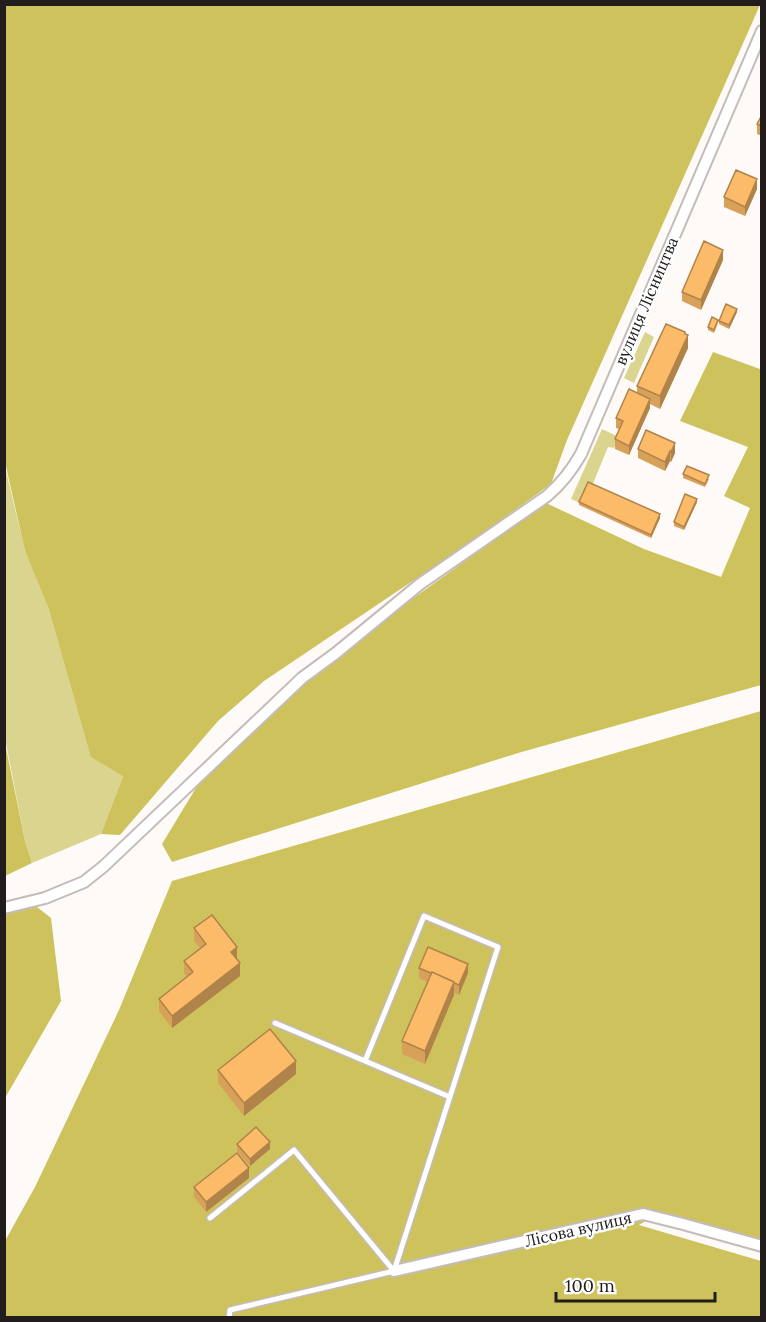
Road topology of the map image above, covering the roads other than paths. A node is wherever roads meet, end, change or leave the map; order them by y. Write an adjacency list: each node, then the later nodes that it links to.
1 (762, 31): 2 (street, вулиця Лісництва)
2 (4, 908)
3 (275, 1023): 4 (lane)
4 (365, 1061): 5 (lane); 5 (lane)
5 (450, 1097): 8 (lane)
6 (210, 1218): 8 (lane)
7 (762, 1246): 8 (street, Лісова вулиця)
8 (394, 1271): 9 (lane)
9 (229, 1317)

